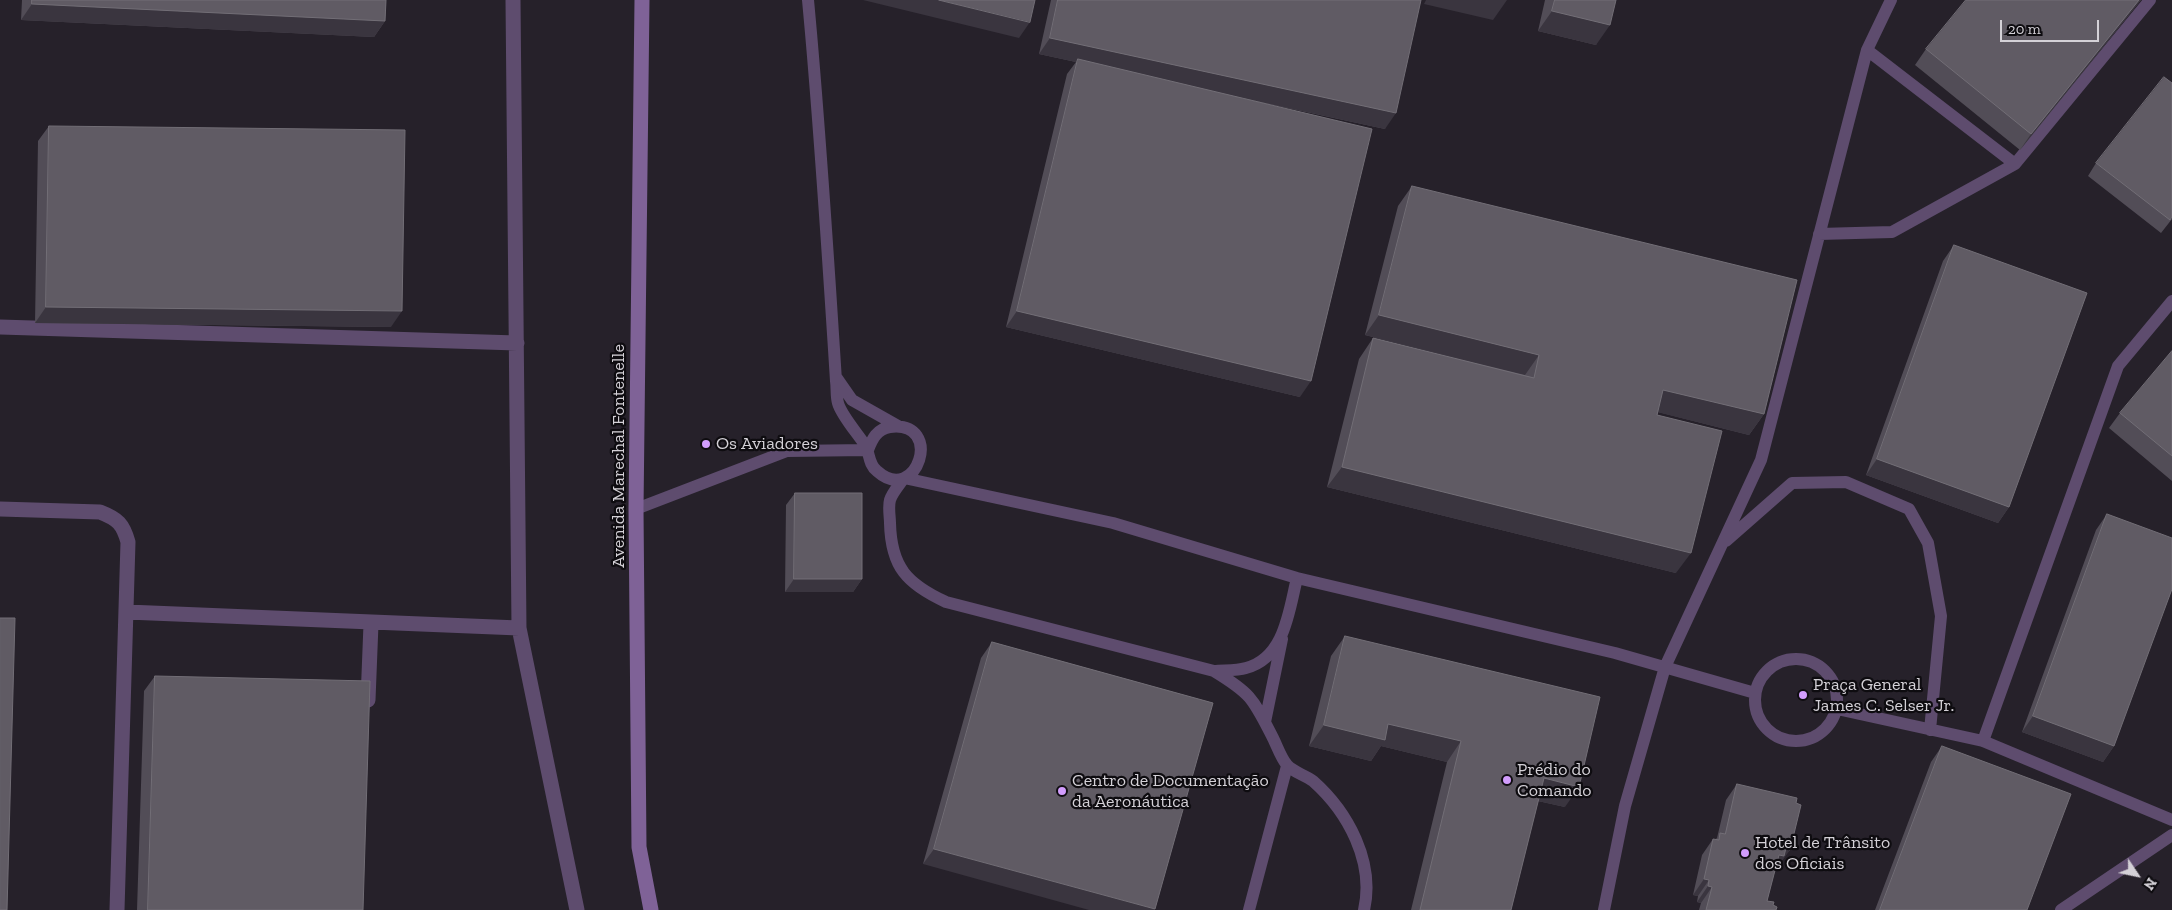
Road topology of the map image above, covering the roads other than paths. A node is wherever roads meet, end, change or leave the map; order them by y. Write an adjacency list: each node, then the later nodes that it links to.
1 (513, 0): 11 (street)
2 (642, 0): 16 (main road, Avenida Marechal Fontenelle)
3 (808, 0): 12 (lane)
4 (1891, 0): 6 (lane)
5 (2150, 0): 7 (lane)
6 (1867, 50): 7 (lane); 8 (lane)
7 (2015, 164): 8 (lane)
8 (1819, 234): 18 (lane)
9 (2172, 301): 31 (lane)
10 (0, 326): 11 (street)
11 (517, 343): 22 (street)
12 (836, 377): 13 (lane); 14 (lane)
13 (898, 426): 14 (lane); 15 (lane)
14 (868, 450): 15 (lane); 16 (lane)
15 (904, 478): 19 (lane); 25 (lane)
16 (636, 508): 37 (main road, Avenida Marechal Fontenelle)
17 (0, 509): 20 (street)
18 (1722, 545): 24 (lane); 30 (lane)
19 (1297, 578): 23 (lane); 24 (lane)
20 (127, 612): 21 (street); 35 (street)
21 (371, 624): 22 (street); 28 (street)
22 (520, 628): 36 (street)
23 (1282, 636): 25 (lane); 29 (lane)
24 (1665, 667): 26 (lane); 40 (lane)
25 (1214, 671): 29 (lane)
26 (1756, 693): 27 (lane); 27 (lane)
27 (1837, 709): 30 (lane)
28 (367, 712)
29 (1264, 722): 32 (lane)
30 (1930, 730): 31 (lane)
31 (1983, 741): 33 (lane)
32 (1287, 766): 38 (lane); 39 (lane)
33 (2172, 820)
34 (2172, 835): 41 (lane)
35 (117, 910)
36 (576, 910)
37 (651, 910)
38 (1249, 910)
39 (1364, 910)
40 (1604, 910)
41 (2061, 910)

